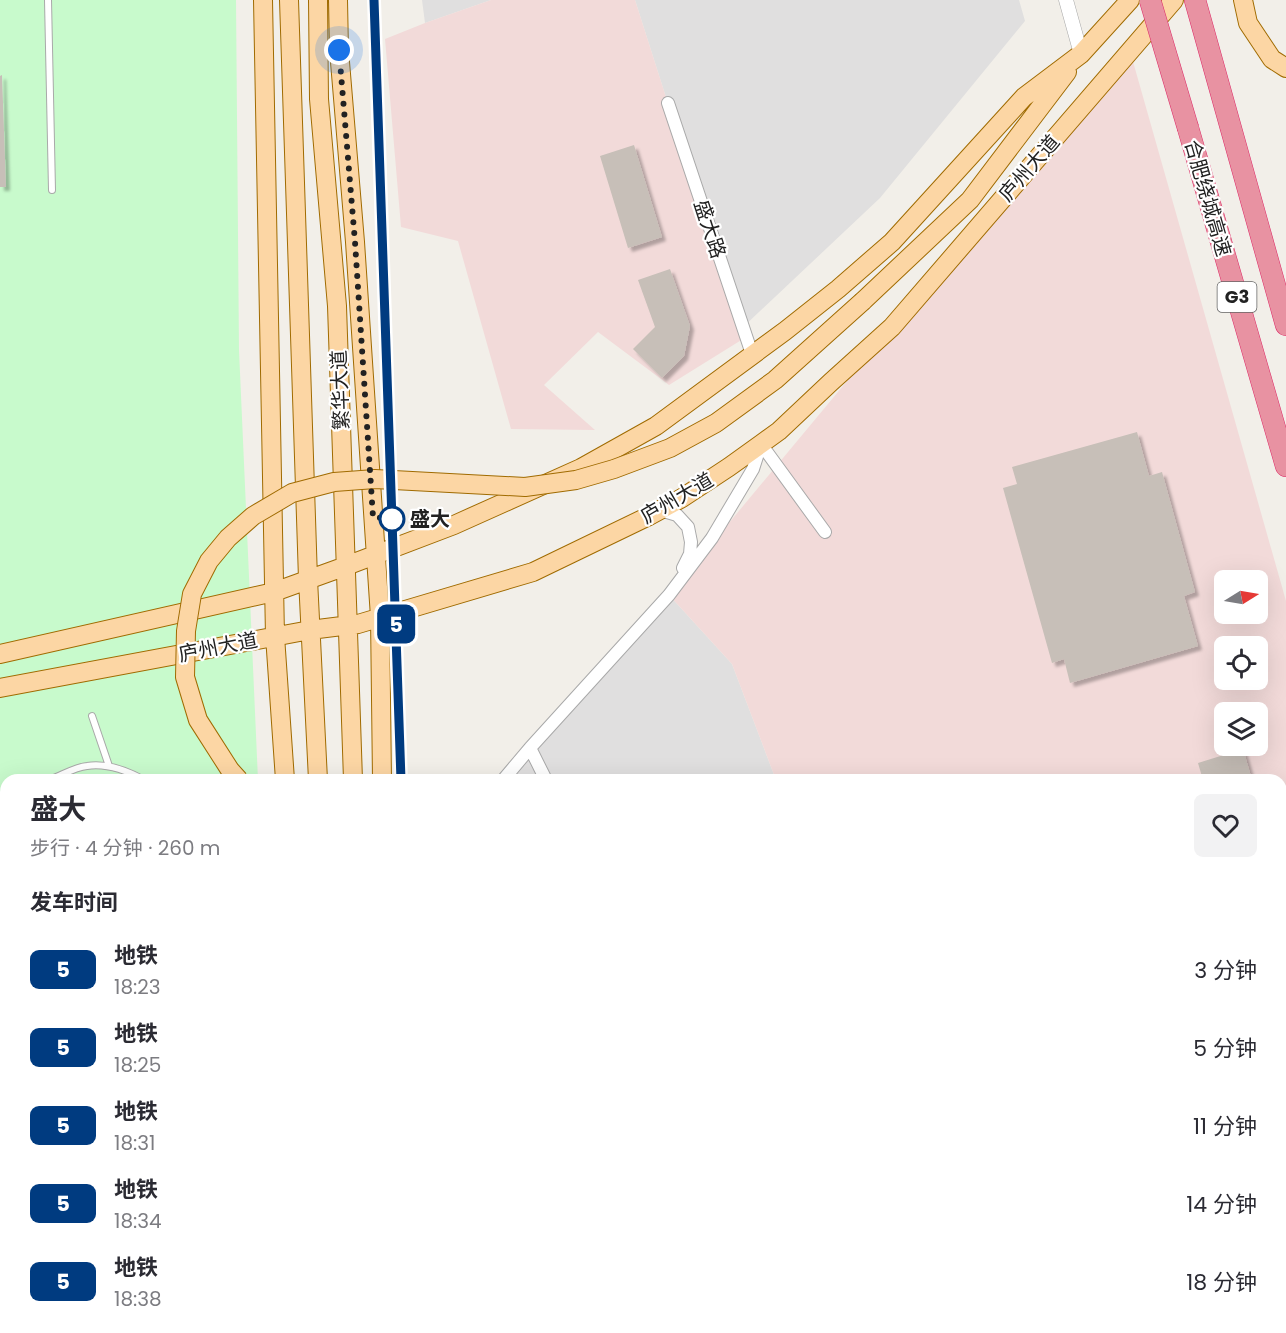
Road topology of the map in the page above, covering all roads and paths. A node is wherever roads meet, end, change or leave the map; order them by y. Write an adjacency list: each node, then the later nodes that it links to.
1 (48, 0): 16 (lane)
2 (263, 0): 27 (main road)
3 (288, 0): 26 (main road, 繁华大道)
4 (318, 0): 25 (main road, 繁华大道)
5 (338, 0): 24 (main road)
6 (1066, 0): 12 (street)
7 (1130, 0): 12 (main road, 庐州大道)
8 (1150, 0): 21 (highway, 合肥绕城高速 / G3, bridge)
9 (1174, 0): 20 (main road, 庐州大道)
10 (1195, 0): 14 (highway, 合肥绕城高速 / G3)
11 (1243, 0): 13 (main road)
12 (1081, 54): 19 (main road, 庐州大道); 40 (main road, bridge)
13 (1286, 68)
14 (1218, 84): 17 (highway); 18 (highway, 合肥绕城高速 / G3)
15 (668, 103): 19 (street, 盛大路)
16 (52, 190)
17 (1286, 283)
18 (1286, 325)
19 (752, 354): 24 (main road, 庐州大道)
20 (761, 444): 22 (main road, 庐州大道); 23 (street); 28 (street)
21 (1286, 466)
22 (660, 510): 28 (street); 29 (main road, 庐州大道)
23 (825, 532)
24 (375, 556): 25 (main road, 庐州大道); 29 (main road)
25 (346, 566): 26 (main road, 庐州大道); 30 (main road, 繁华大道)
26 (308, 579): 27 (main road, 庐州大道); 31 (main road, 繁华大道)
27 (274, 592): 32 (main road); 33 (main road, 庐州大道)
28 (669, 595): 36 (street)
29 (380, 617): 30 (main road, 庐州大道); 44 (main road)
30 (348, 625): 31 (main road, 庐州大道); 43 (main road, 繁华大道)
31 (310, 630): 32 (main road, 庐州大道); 42 (main road, 繁华大道)
32 (275, 636): 34 (main road, 庐州大道); 41 (main road)
33 (0, 654)
34 (0, 688)
35 (92, 716): 37 (lane)
36 (530, 748): 45 (street); 46 (street)
37 (109, 766): 38 (lane); 39 (lane)
38 (65, 774)
39 (133, 774)
40 (234, 774)
41 (285, 774)
42 (318, 774)
43 (353, 774)
44 (382, 774)
45 (508, 774)
46 (543, 774)

